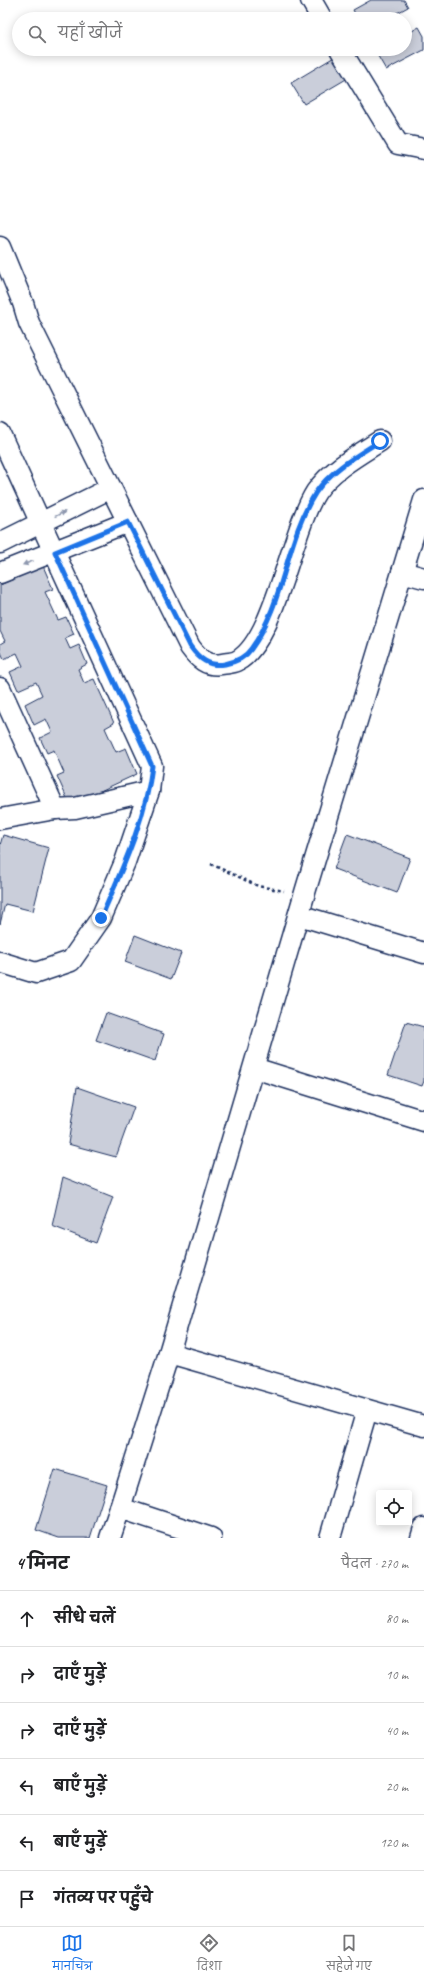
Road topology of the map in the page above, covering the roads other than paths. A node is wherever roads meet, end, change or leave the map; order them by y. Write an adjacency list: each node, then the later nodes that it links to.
1 (311, 0): 2 (street)
2 (318, 12)
3 (344, 56): 4 (street)
4 (424, 149)
5 (0, 247): 8 (street)
6 (0, 434): 11 (street)
7 (380, 441): 10 (street)
8 (111, 488): 10 (street); 11 (street, one-way to 8)
9 (424, 500): 14 (street)
10 (128, 522): 13 (street)
11 (41, 523): 12 (street); 13 (street)
12 (0, 543)
13 (55, 552): 15 (street, one-way to 15); 18 (street)
14 (402, 572): 16 (street); 21 (street)
15 (0, 573)
16 (424, 578)
17 (0, 688): 19 (street)
18 (149, 792): 19 (street); 23 (street)
19 (55, 809): 20 (street)
20 (0, 819)
21 (300, 915): 22 (street); 24 (street)
22 (424, 953)
23 (0, 962)
24 (254, 1068): 25 (street); 26 (street)
25 (424, 1121)
26 (169, 1354): 27 (street); 29 (street)
27 (367, 1410): 28 (street); 33 (street)
28 (424, 1426)
29 (120, 1508): 31 (street); 32 (street)
30 (424, 1528): 34 (street)
31 (110, 1538)
32 (210, 1538)
33 (330, 1538)
34 (421, 1538)

